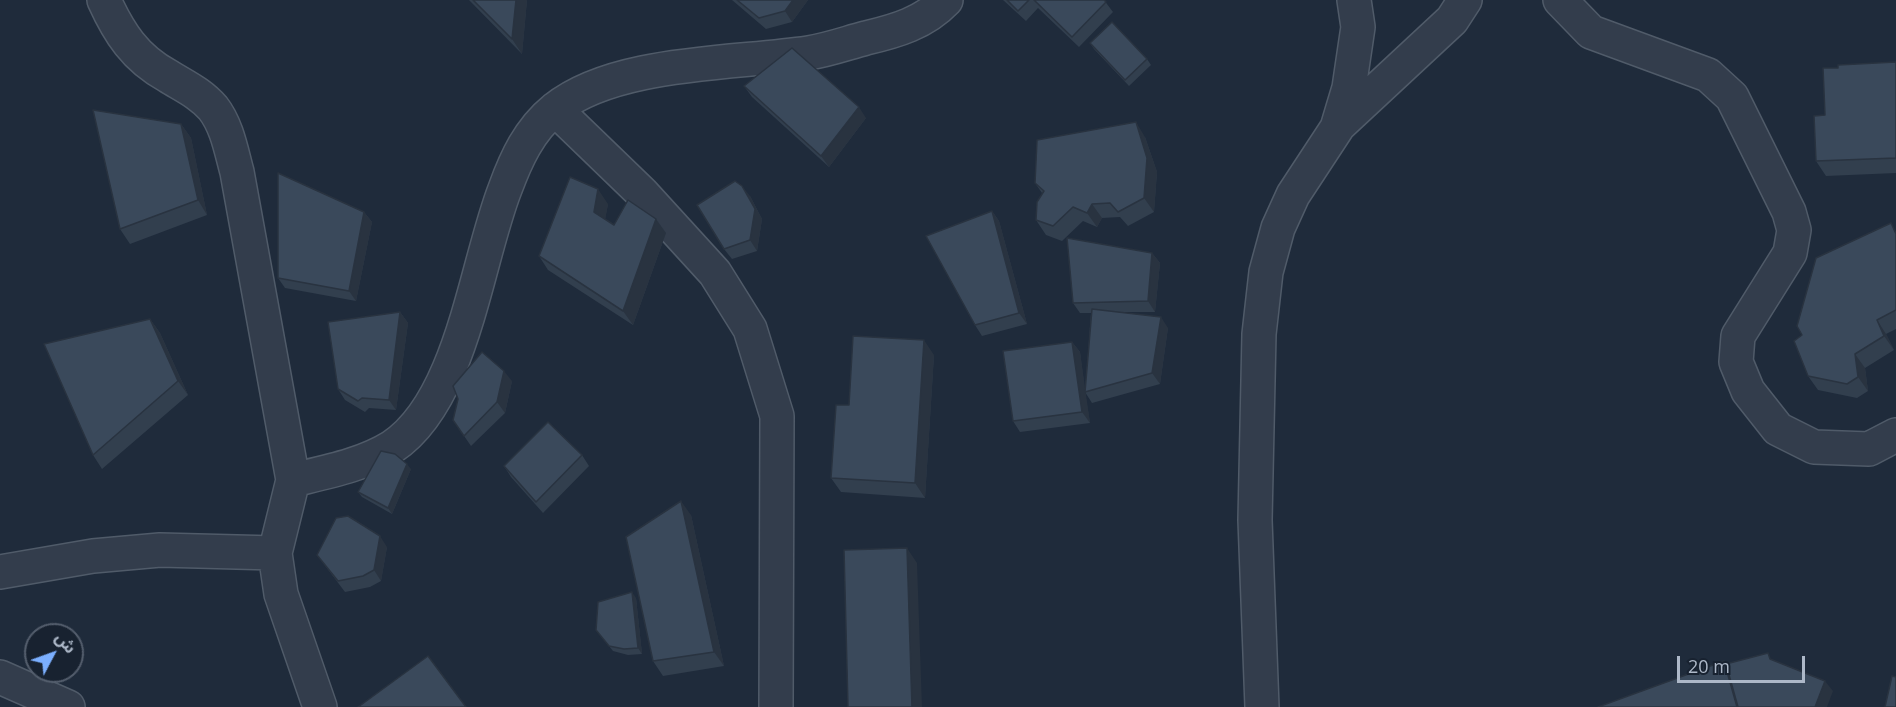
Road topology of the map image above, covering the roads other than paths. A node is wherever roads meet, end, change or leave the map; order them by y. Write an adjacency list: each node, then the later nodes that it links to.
1 (104, 0): 9 (street)
2 (946, 0): 6 (street)
3 (1354, 0): 7 (street)
4 (1465, 0): 7 (street)
5 (1560, 0): 8 (street)
6 (555, 109): 9 (street); 15 (street)
7 (1337, 128): 16 (street)
8 (1896, 435)
9 (293, 480): 10 (street)
10 (274, 553): 11 (street); 14 (street)
11 (0, 572)
12 (0, 677): 13 (street)
13 (68, 707)
14 (320, 707)
15 (776, 707)
16 (1262, 707)

